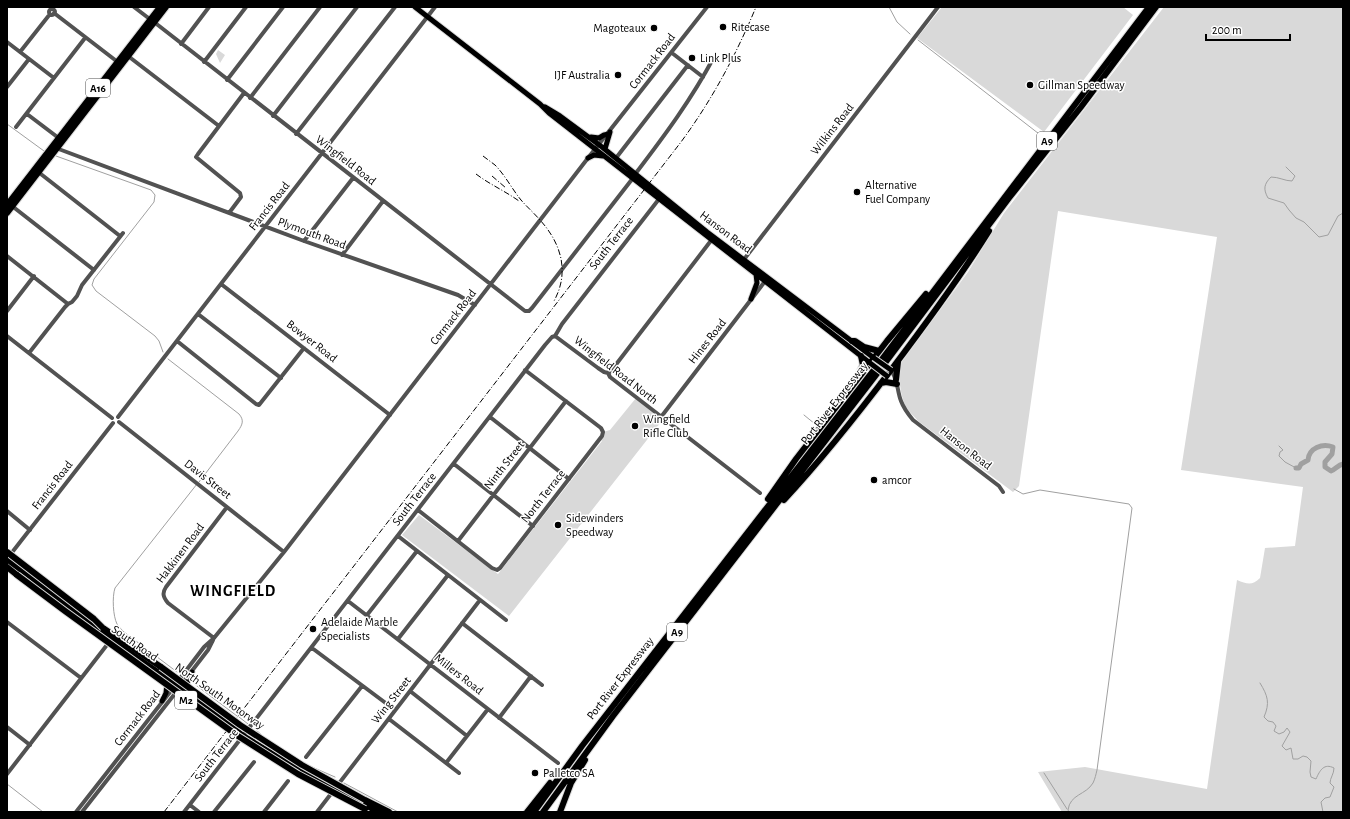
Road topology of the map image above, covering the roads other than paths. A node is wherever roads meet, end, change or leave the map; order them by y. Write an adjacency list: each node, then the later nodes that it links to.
1 (134, 7): 18 (street, Wingfield Road)
2 (160, 7): 18 (highway, A16)
3 (166, 7): 18 (highway, A16)
4 (209, 7): 21 (street)
5 (246, 7): 27 (street)
6 (283, 7): 32 (street)
7 (320, 7): 36 (street)
8 (357, 7): 39 (street)
9 (395, 7): 43 (street)
10 (415, 7): 17 (main road, Hanson Road)
11 (435, 7): 17 (street, Francis Road)
12 (707, 7): 23 (street, Cormack Road)
13 (938, 7): 69 (street, Wilkins Road)
14 (1149, 7): 72 (highway, Port River Expressway / A9)
15 (1156, 7): 57 (highway, Port River Expressway / A9)
16 (51, 10): 19 (street); 22 (street)
17 (427, 17): 37 (main road, Hanson Road); 50 (street, Francis Road)
18 (152, 21): 21 (street, Wingfield Road); 24 (highway, A16); 28 (highway, A16)
19 (85, 38): 28 (street); 31 (street)
20 (7, 42): 22 (street)
21 (181, 44): 27 (street, Wingfield Road)
22 (20, 52): 26 (street)
23 (672, 53): 29 (street); 42 (street, Cormack Road)
24 (128, 56): 28 (highway, A16); 40 (street)
25 (714, 57): 30 (street)
26 (29, 59): 31 (street); 33 (street)
27 (204, 62): 32 (street, Wingfield Road)
28 (119, 64): 45 (highway, A16)
29 (688, 65): 30 (street); 53 (street)
30 (703, 77): 55 (street)
31 (54, 78): 38 (street)
32 (227, 80): 35 (street, Wingfield Road)
33 (9, 82): 34 (street)
34 (7, 87)
35 (244, 93): 36 (street, Wingfield Road); 40 (street)
36 (250, 98): 39 (street, Wingfield Road)
37 (540, 104): 44 (main road, Hanson Road); 46 (main road, Hanson Road)
38 (26, 114): 41 (street); 45 (street)
39 (274, 116): 43 (street, Wingfield Road)
40 (219, 126): 63 (street)
41 (16, 127)
42 (610, 133): 44 (main road); 48 (street, Cormack Road); 49 (main road)
43 (296, 134): 50 (street, Wingfield Road)
44 (588, 136): 48 (main road, Hanson Road)
45 (61, 140): 47 (highway, A16)
46 (588, 143): 48 (main road, Hanson Road); 52 (main road)
47 (55, 147): 54 (highway, A16); 63 (street, Plymouth Road)
48 (597, 147): 49 (main road, Hanson Road); 51 (main road, Hanson Road); 52 (street, Cormack Road)
49 (605, 150): 53 (main road, Hanson Road)
50 (322, 153): 56 (street, Wingfield Road); 64 (street, Francis Road)
51 (604, 156): 52 (main road); 55 (main road, Hanson Road)
52 (588, 158): 76 (street, Cormack Road)
53 (616, 158): 55 (main road, Hanson Road)
54 (36, 171): 61 (highway, A16); 70 (street)
55 (634, 176): 58 (main road, Hanson Road); 59 (main road, Hanson Road); 76 (street, Wingfield Road)
56 (353, 178): 60 (street, Wingfield Road); 66 (street)
57 (1009, 198): 91 (highway); 121 (highway, Port River Expressway / A9)
58 (659, 199): 59 (main road); 65 (main road, Hanson Road); 83 (street, South Terrace)
59 (667, 200): 65 (main road, Hanson Road)
60 (383, 201): 67 (street); 76 (street, Wingfield Road)
61 (9, 205): 62 (highway, A16); 70 (street)
62 (7, 213)
63 (229, 213): 64 (street, Plymouth Road)
64 (265, 227): 66 (street, Plymouth Road); 75 (street, Francis Road)
65 (712, 238): 69 (main road, Hanson Road); 93 (street)
66 (304, 241): 67 (street, Plymouth Road)
67 (342, 255): 79 (street, Plymouth Road)
68 (7, 256): 73 (street)
69 (743, 261): 71 (main road, Hanson Road); 74 (main road, Hanson Road)
70 (94, 270): 78 (street)
71 (756, 274): 74 (main road, Hanson Road); 77 (main road)
72 (946, 274): 87 (highway); 120 (highway, Port River Expressway / A9)
73 (34, 276): 78 (street); 80 (street)
74 (767, 279): 77 (street, Hines Road); 85 (main road, Hanson Road); 89 (main road, Hanson Road)
75 (221, 284): 81 (street, Francis Road); 86 (street, Bowyer Road)
76 (491, 285): 79 (street, Cormack Road)
77 (751, 300): 103 (street, Hines Road)
78 (68, 304): 88 (street)
79 (475, 305): 100 (street, Cormack Road)
80 (7, 310)
81 (198, 314): 84 (street, Francis Road); 95 (street)
82 (7, 336): 88 (street)
83 (555, 336): 92 (street, South Terrace); 93 (street, Wingfield Road North)
84 (176, 341): 95 (street); 101 (street, Francis Road)
85 (852, 342): 87 (highway); 90 (main road, Hanson Road)
86 (304, 348): 95 (street); 100 (street, Bowyer Road)
87 (879, 351): 90 (highway)
88 (29, 352): 104 (street)
89 (861, 356): 90 (main road, Hanson Road); 98 (highway)
90 (872, 360): 94 (main road, Hanson Road, bridge); 98 (highway)
91 (898, 360): 94 (highway); 96 (highway)
92 (526, 370): 99 (street); 102 (street, South Terrace)
93 (608, 373): 103 (street, Wingfield Road North)
94 (889, 373): 96 (street, Hanson Road); 97 (highway)
95 (281, 378)
96 (896, 382): 97 (highway); 110 (street, Hanson Road)
97 (881, 383): 121 (highway)
98 (854, 384): 120 (highway)
99 (566, 401): 107 (street, Ninth Street); 109 (street, North Terrace)
100 (390, 415): 124 (street, Cormack Road)
101 (118, 417): 104 (street); 105 (street)
102 (490, 417): 107 (street); 108 (street, South Terrace)
103 (661, 417): 111 (street, Wingfield Road North)
104 (112, 418): 106 (street)
105 (119, 422): 106 (street); 113 (street, Davis Street)
106 (113, 423): 117 (street, Francis Road)
107 (529, 448): 109 (street); 112 (street, Ninth Street)
108 (454, 464): 112 (street); 114 (street, South Terrace)
109 (569, 479): 116 (street, North Terrace)
110 (1003, 492)
111 (760, 493)
112 (493, 495): 116 (street); 119 (street, Ninth Street)
113 (227, 507): 124 (street, Davis Street); 136 (street, Hakkinen Road)
114 (418, 510): 118 (street, South Terrace); 119 (street)
115 (7, 512): 117 (street)
116 (533, 526): 119 (street, North Terrace)
117 (30, 530): 125 (street, Francis Road)
118 (398, 536): 122 (street); 130 (street, South Terrace)
119 (458, 541)
120 (740, 541): 162 (highway, Port River Expressway / A9)
121 (742, 548): 158 (highway, Port River Expressway / A9)
122 (417, 551): 128 (street); 131 (street)
123 (7, 552): 135 (highway, bridge)
124 (284, 552): 136 (street, Cormack Road)
125 (7, 559): 135 (highway, North South Motorway / M2)
126 (7, 562): 137 (main road, South Road)
127 (7, 568): 172 (highway, North South Motorway / M2, bridge)
128 (448, 575): 129 (street); 138 (street)
129 (480, 600): 132 (street); 134 (street, Wing Street)
130 (348, 601): 131 (street, Millers Road); 139 (street, South Terrace)
131 (367, 615): 138 (street, Millers Road)
132 (506, 620)
133 (7, 622): 143 (street)
134 (462, 624): 140 (street, Wing Street); 142 (street)
135 (103, 628): 182 (highway, North South Motorway / M2, bridge)
136 (214, 638): 141 (street, Cormack Road); 146 (street, Cormack Road)
137 (112, 639): 143 (street); 144 (main road, South Road)
138 (398, 639): 140 (street, Millers Road)
139 (312, 648): 147 (street); 159 (street, South Terrace)
140 (430, 664): 148 (street, Wing Street); 151 (street, Millers Road)
141 (192, 672): 146 (street, Cormack Road); 149 (main road)
142 (531, 676): 145 (street); 154 (street)
143 (81, 678): 161 (street)
144 (167, 678): 146 (main road, South Road); 150 (main road)
145 (542, 685)
146 (178, 686): 149 (main road, South Road); 150 (street, Cormack Road); 156 (street, Cormack Road)
147 (362, 686): 152 (street); 163 (street)
148 (410, 692): 152 (street, Wing Street); 160 (street)
149 (188, 693): 159 (main road, South Road)
150 (162, 701): 155 (street, Cormack Road)
151 (488, 709): 154 (street, Millers Road); 160 (street)
152 (395, 710): 153 (street, Wing Street)
153 (389, 718): 165 (street); 170 (street, Wing Street)
154 (499, 718): 166 (street, Millers Road)
155 (149, 719): 156 (street); 173 (street, Cormack Road)
156 (153, 722): 174 (street, Cormack Road)
157 (7, 727): 161 (street)
158 (604, 728): 185 (highway, Port River Expressway / A9); 186 (highway)
159 (244, 736): 170 (main road, South Road); 171 (street, South Terrace)
160 (467, 736): 165 (street)
161 (30, 745): 168 (street)
162 (582, 746): 183 (highway); 184 (highway, Port River Expressway / A9)
163 (306, 757)
164 (254, 762): 177 (street)
165 (446, 763): 167 (street)
166 (558, 763)
167 (459, 773)
168 (7, 774)
169 (288, 781): 178 (street)
170 (335, 788): 179 (street, Wing Street); 181 (highway)
171 (190, 805): 175 (street, South Terrace); 176 (street)
172 (367, 810): 180 (highway, North South Motorway / M2)
173 (76, 812)
174 (82, 812)
175 (184, 812)
176 (199, 812)
177 (214, 812)
178 (264, 812)
179 (317, 812)
180 (372, 812)
181 (378, 812)
182 (389, 812)
183 (526, 812)
184 (534, 812)
185 (543, 812)
186 (560, 812)

